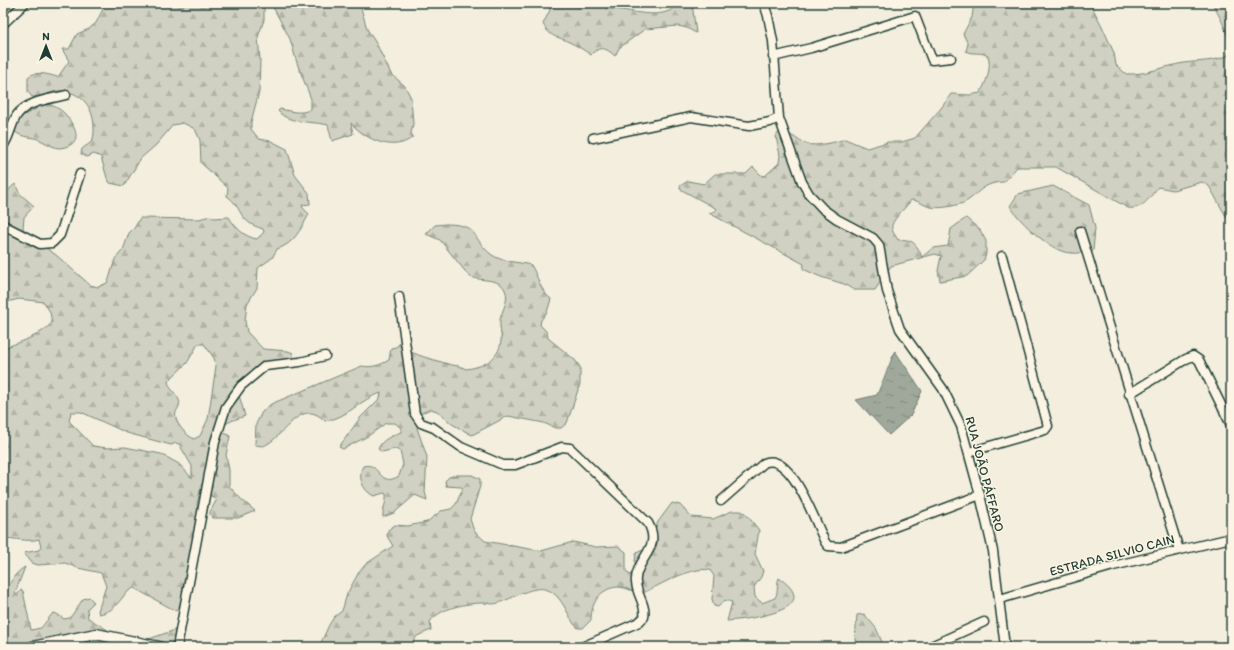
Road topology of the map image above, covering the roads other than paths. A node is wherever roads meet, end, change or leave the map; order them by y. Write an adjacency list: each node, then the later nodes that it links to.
1 (25, 3): 3 (street)
2 (764, 3): 4 (street, RUA JOÃO PÁFFARO)
3 (3, 24)
4 (773, 57): 5 (street); 7 (street, RUA JOÃO PÁFFARO)
5 (951, 58)
6 (66, 95): 9 (street)
7 (779, 118): 8 (street); 18 (street, RUA JOÃO PÁFFARO)
8 (593, 138)
9 (3, 146)
10 (80, 174): 11 (street)
11 (3, 225)
12 (1080, 231): 16 (street)
13 (1002, 256): 18 (street)
14 (399, 297): 28 (street)
15 (325, 356): 27 (street)
16 (1130, 394): 17 (street); 22 (street)
17 (1231, 425)
18 (969, 452): 19 (street, RUA JOÃO PÁFFARO)
19 (980, 495): 20 (street); 23 (street, RUA JOÃO PÁFFARO)
20 (721, 501)
21 (1231, 538): 22 (street, ESTRADA SILVIO CAIN)
22 (1179, 550): 23 (street, ESTRADA SILVIO CAIN)
23 (1000, 599): 30 (street, RUA JOÃO PÁFFARO)
24 (984, 622): 29 (street)
25 (32, 647): 26 (main road)
26 (159, 647)
27 (177, 647)
28 (582, 647)
29 (929, 647)
30 (1006, 647)

